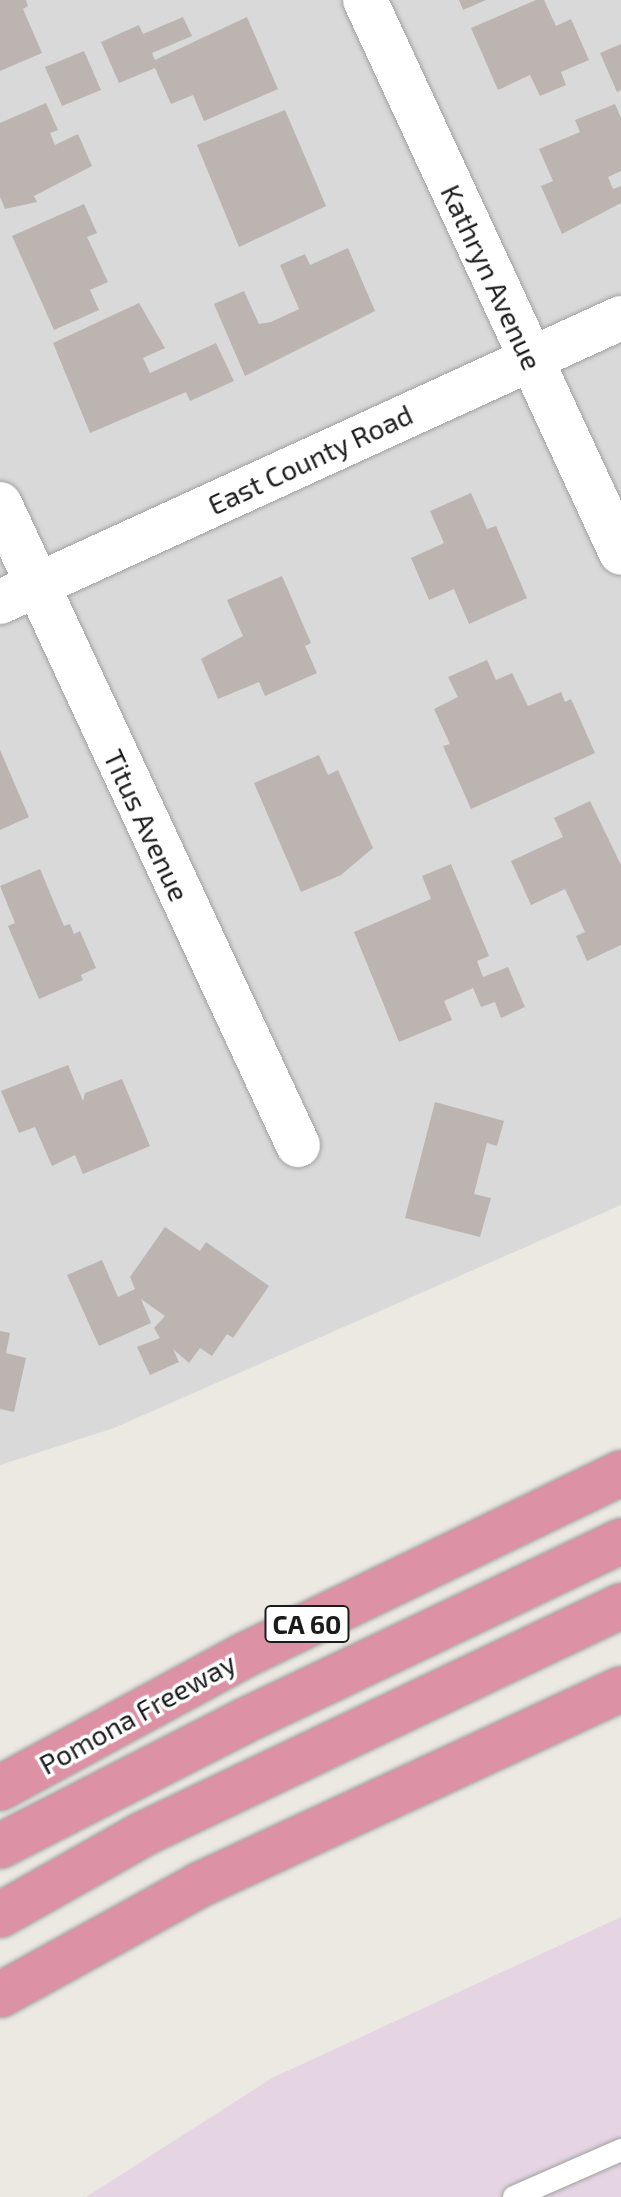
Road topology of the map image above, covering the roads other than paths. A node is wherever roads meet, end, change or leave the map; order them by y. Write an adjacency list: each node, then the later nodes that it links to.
1 (365, 0): 3 (street, Kathryn Avenue)
2 (621, 318): 3 (street, East County Road)
3 (528, 357): 5 (street, Kathryn Avenue); 6 (street, East County Road)
4 (0, 504): 6 (street, Titus Avenue)
5 (621, 553)
6 (18, 595): 7 (street, Titus Avenue)
7 (298, 1145)
8 (621, 1473): 12 (highway, Pomona Freeway / CA 60)
9 (621, 1541): 13 (highway)
10 (621, 1606): 14 (highway)
11 (621, 1689): 15 (highway)
12 (0, 1788)
13 (0, 1846)
14 (0, 1915)
15 (0, 1995)
16 (621, 2150): 17 (lane)
17 (514, 2197)

